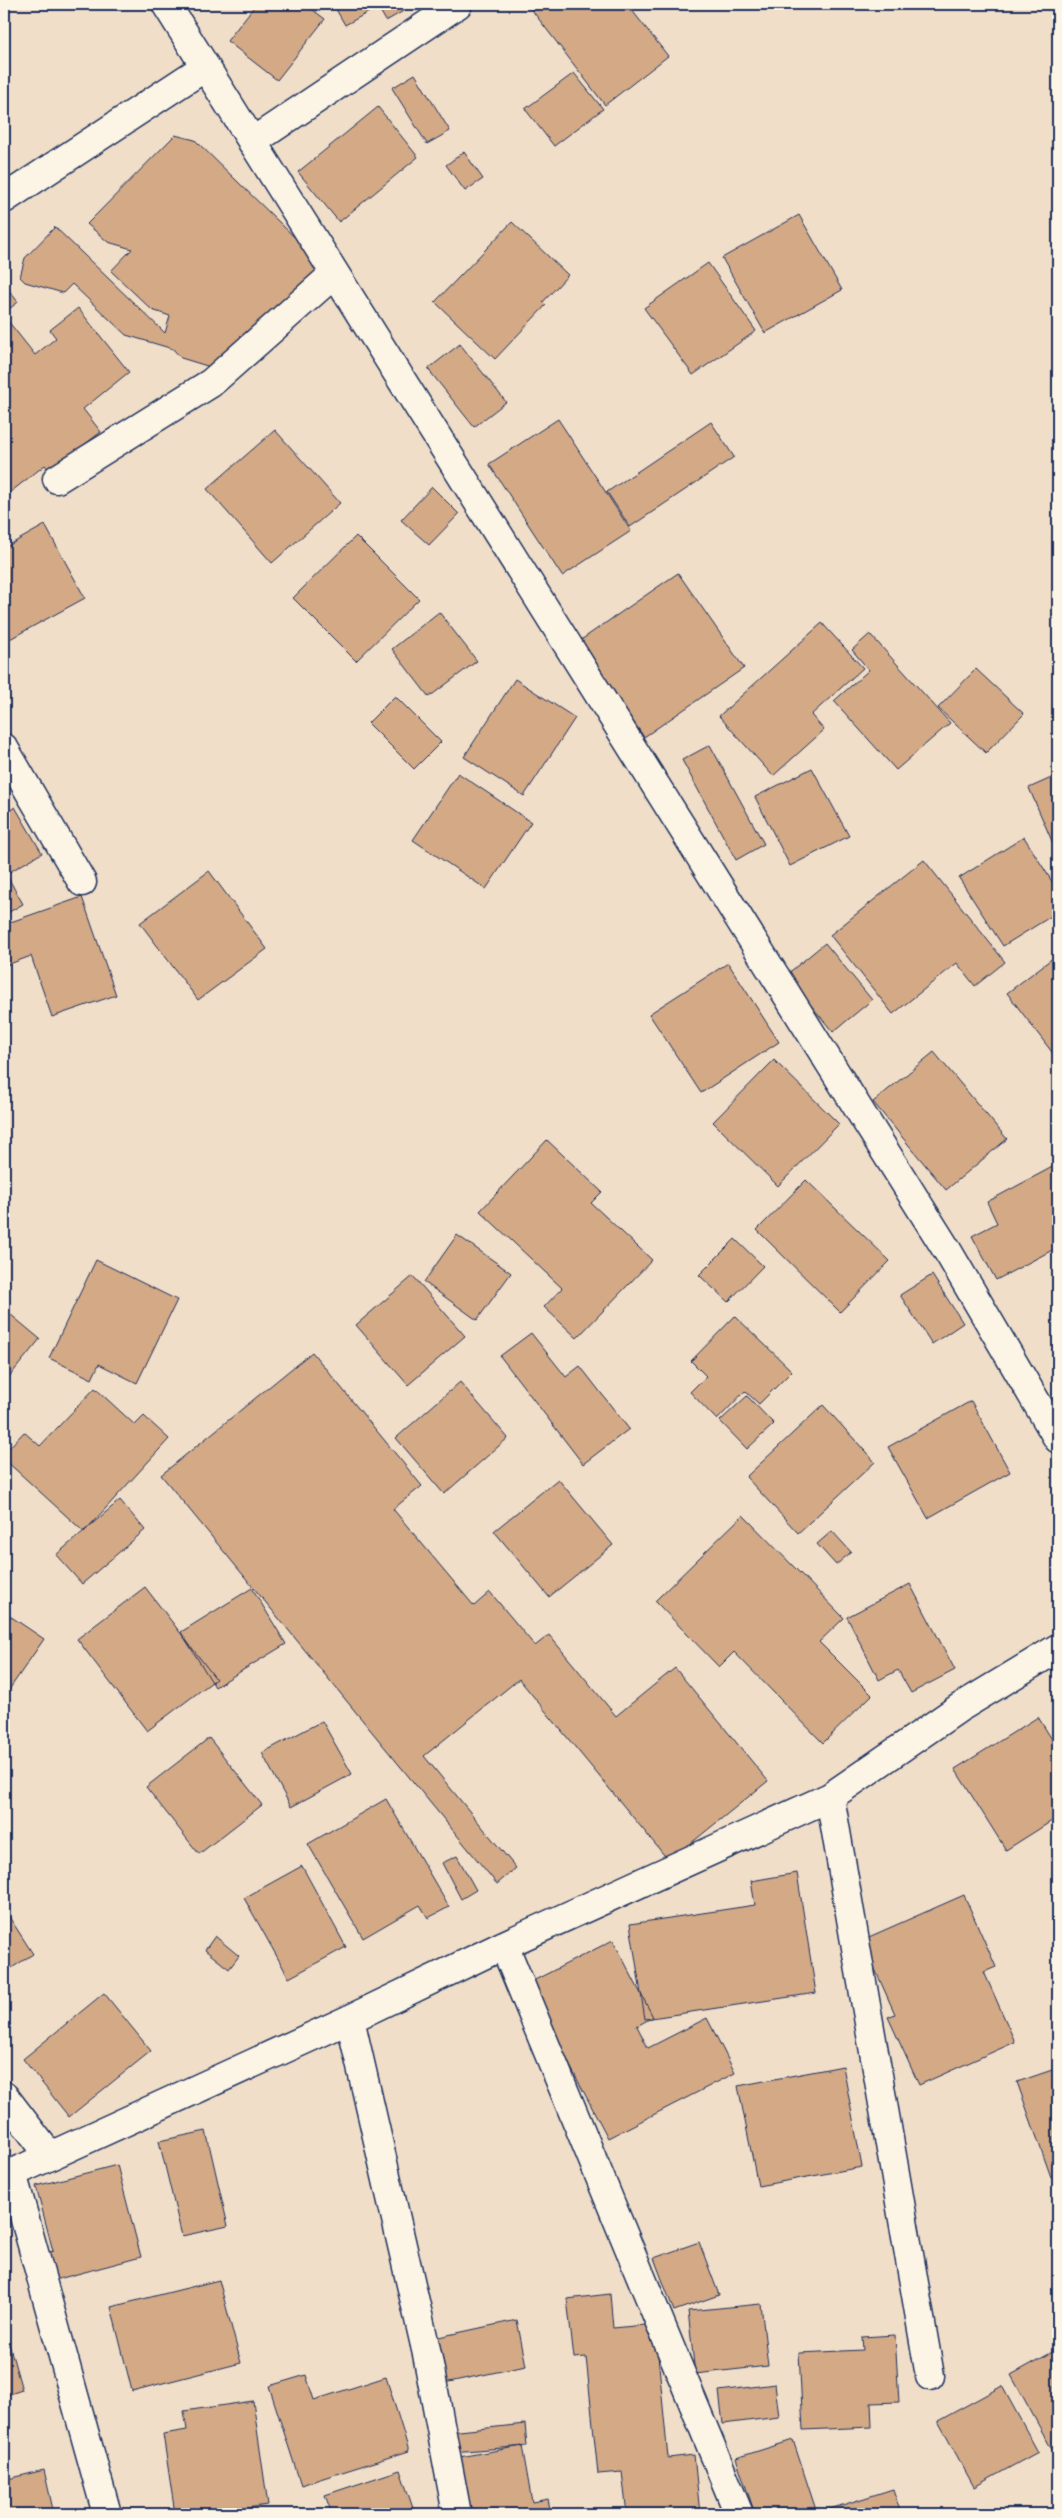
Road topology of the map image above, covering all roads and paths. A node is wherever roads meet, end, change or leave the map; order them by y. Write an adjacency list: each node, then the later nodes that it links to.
1 (458, 4): 4 (street)
2 (177, 8): 3 (street)
3 (206, 67): 4 (street); 5 (street)
4 (252, 142): 6 (street)
5 (4, 199)
6 (334, 274): 7 (street); 10 (street)
7 (58, 479)
8 (4, 748): 9 (street)
9 (82, 882)
10 (1058, 1439)
11 (1058, 1648): 12 (street)
12 (830, 1797): 13 (street); 18 (street)
13 (504, 1945): 14 (street); 21 (street)
14 (350, 2018): 16 (street); 20 (street)
15 (4, 2096): 16 (street)
16 (50, 2156): 17 (street)
17 (8, 2175): 19 (street)
18 (930, 2376)
19 (107, 2514)
20 (457, 2514)
21 (739, 2514)

